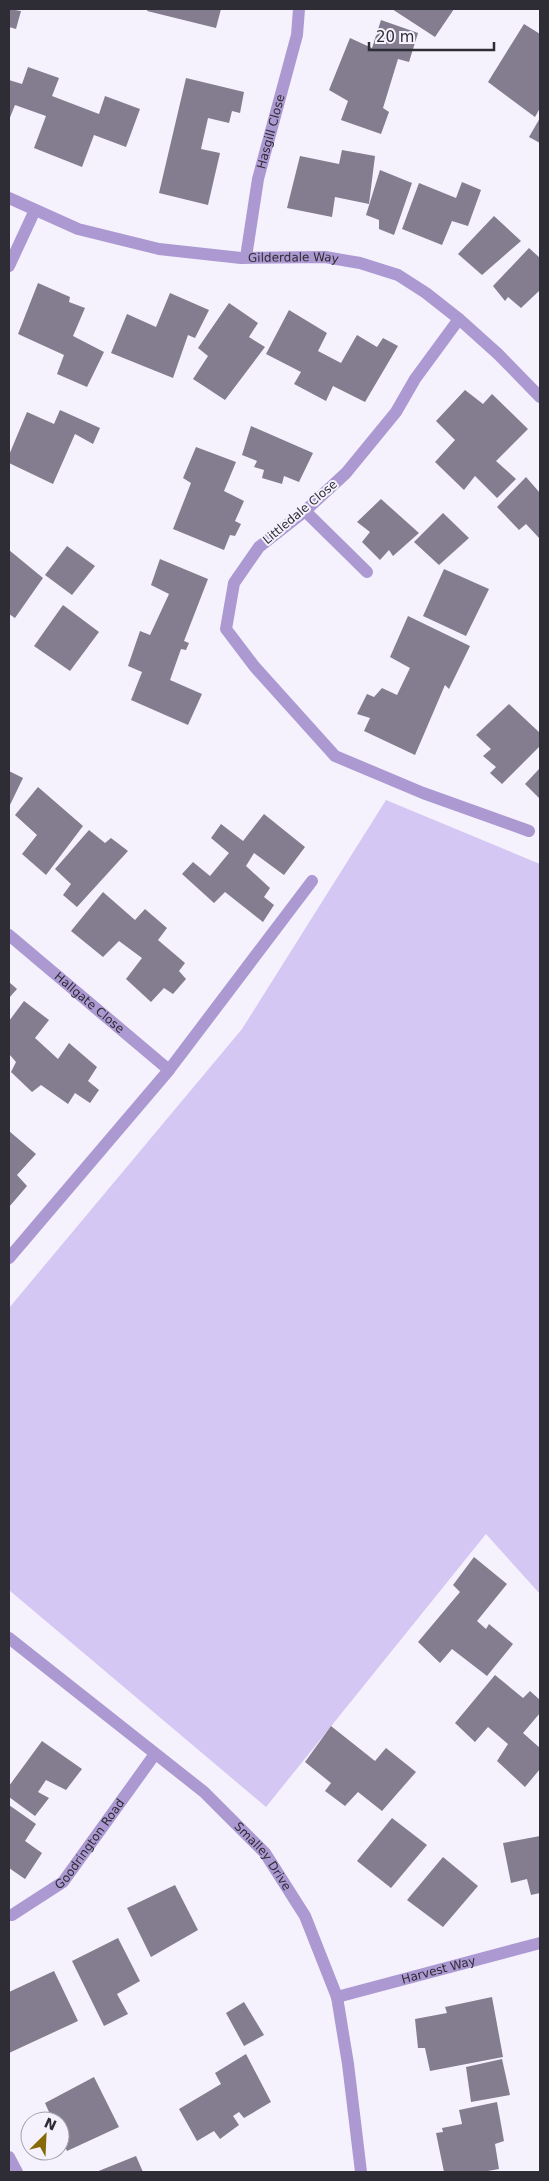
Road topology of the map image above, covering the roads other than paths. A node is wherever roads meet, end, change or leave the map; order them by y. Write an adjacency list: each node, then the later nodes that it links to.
1 (299, 9): 4 (street, Hasgill Close)
2 (9, 198): 3 (street, Gilderdale Way)
3 (35, 210): 4 (street, Gilderdale Way); 5 (street)
4 (246, 257): 6 (street, Gilderdale Way)
5 (9, 266)
6 (459, 319): 7 (street, Gilderdale Way); 8 (street, Littledale Close)
7 (540, 396)
8 (305, 511): 9 (street); 10 (street, Littledale Close)
9 (368, 572)
10 (530, 831)
11 (312, 881): 13 (street)
12 (9, 935): 13 (street, Hallgate Close)
13 (170, 1070): 14 (street)
14 (9, 1258)
15 (9, 1638): 16 (street, Smalley Drive)
16 (155, 1754): 17 (street, Goodrington Road); 19 (street, Smalley Drive)
17 (9, 1915)
18 (540, 1943): 19 (street, Harvest Way)
19 (337, 1997): 22 (street, Smalley Drive)
20 (9, 2157): 21 (street)
21 (17, 2172)
22 (361, 2172)

